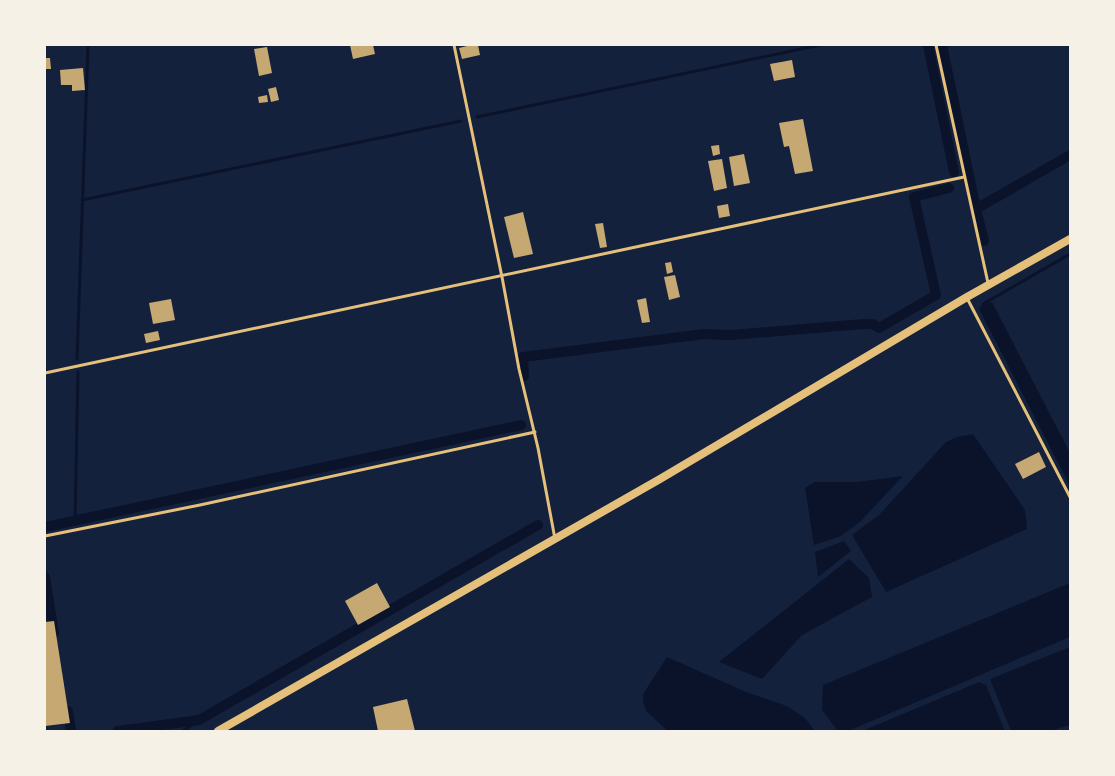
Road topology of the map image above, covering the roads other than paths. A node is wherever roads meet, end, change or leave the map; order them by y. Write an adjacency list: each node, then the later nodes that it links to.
1 (454, 45): 5 (lane)
2 (936, 45): 3 (lane)
3 (964, 178): 5 (lane); 6 (lane)
4 (1070, 239): 6 (street)
5 (502, 277): 8 (lane); 9 (lane)
6 (989, 286): 7 (street)
7 (967, 297): 10 (lane); 12 (street)
8 (45, 374)
9 (534, 432): 11 (lane); 12 (lane)
10 (1070, 497)
11 (45, 536)
12 (555, 539): 13 (street)
13 (218, 731)

